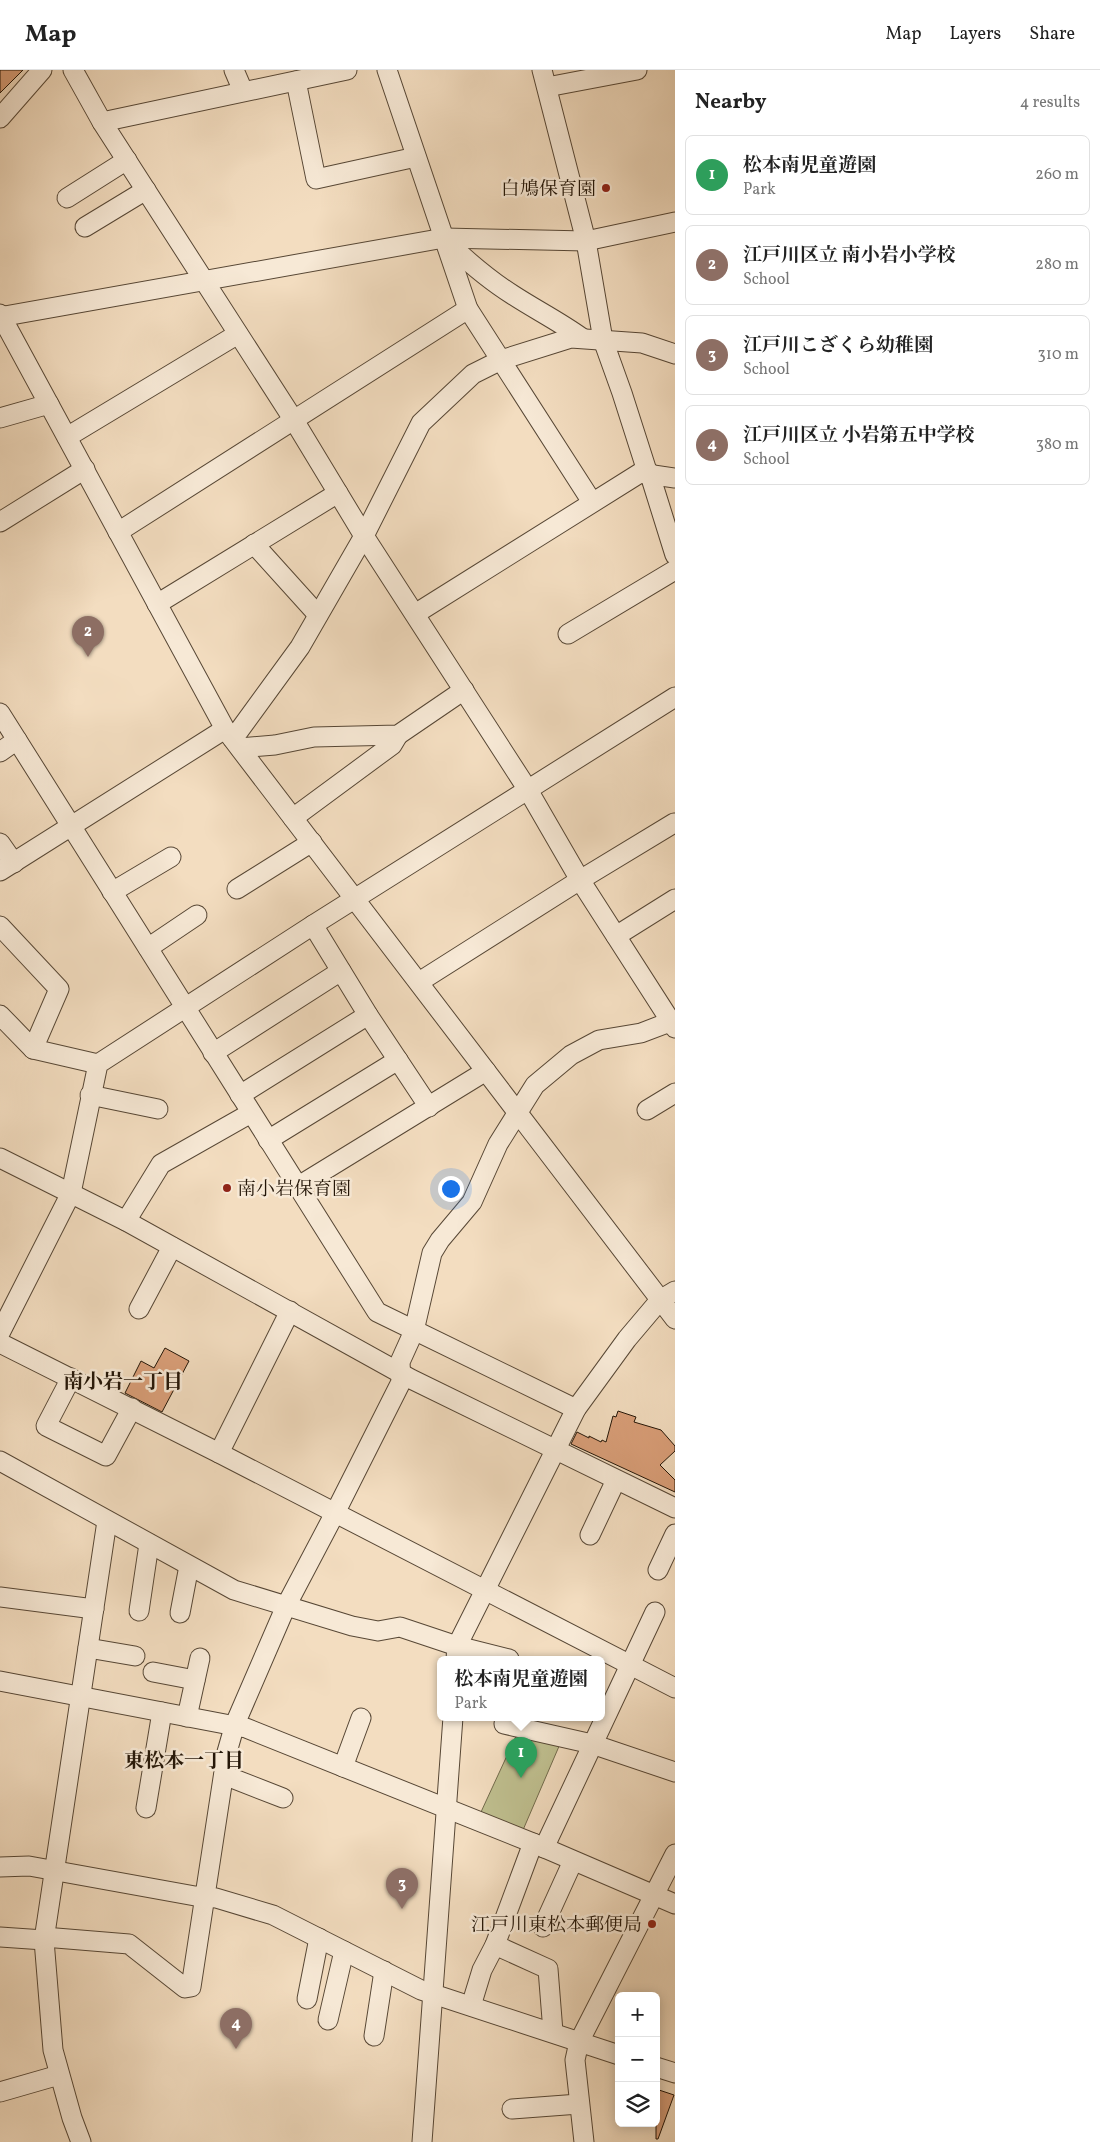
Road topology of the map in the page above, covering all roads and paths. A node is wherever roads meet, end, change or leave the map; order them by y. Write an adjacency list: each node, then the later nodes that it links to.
1 (42, 70): 10 (street)
2 (73, 70): 11 (street)
3 (234, 70): 9 (street)
4 (347, 70): 8 (street)
5 (387, 70): 12 (street)
6 (637, 70): 7 (street)
7 (545, 78): 19 (street)
8 (296, 81): 9 (street); 12 (street)
9 (243, 91): 11 (street)
10 (0, 118)
11 (102, 122): 13 (street)
12 (416, 157): 18 (street)
13 (126, 160): 14 (street); 15 (street)
14 (146, 190): 17 (street); 20 (street)
15 (67, 198)
16 (675, 222): 19 (street)
17 (86, 227)
18 (444, 238): 19 (street); 20 (street); 21 (street); 24 (street)
19 (586, 241): 25 (street)
20 (204, 281): 22 (street); 23 (street)
21 (468, 309): 27 (street); 30 (street)
22 (0, 316): 28 (street)
23 (238, 334): 30 (street); 31 (street)
24 (582, 338): 25 (street); 27 (street)
25 (603, 340): 26 (street); 33 (street)
26 (675, 354)
27 (501, 360): 36 (street); 39 (street)
28 (49, 404): 29 (street); 31 (street)
29 (0, 418)
30 (294, 422): 35 (street); 38 (street)
31 (67, 437): 32 (street)
32 (85, 469): 37 (street); 38 (street)
33 (650, 475): 34 (street); 36 (street); 41 (street)
34 (675, 478)
35 (338, 493): 39 (street); 40 (street)
36 (592, 502): 44 (street)
37 (0, 522)
38 (118, 532): 43 (street)
39 (364, 536): 44 (street); 45 (street)
40 (254, 544): 43 (street); 45 (street)
41 (675, 555)
42 (675, 570): 46 (street)
43 (157, 604): 51 (street)
44 (415, 614): 47 (street)
45 (318, 615): 51 (street)
46 (568, 634)
47 (464, 690): 50 (street); 54 (street)
48 (675, 697): 54 (street)
49 (0, 714): 52 (street)
50 (398, 735): 51 (street); 55 (street)
51 (232, 739): 55 (street); 57 (street)
52 (17, 740): 53 (street); 57 (street)
53 (0, 752)
54 (528, 790): 62 (street); 65 (street)
55 (293, 818): 58 (street)
56 (674, 823): 62 (street)
57 (72, 826): 61 (street); 64 (street)
58 (312, 842): 63 (street); 65 (street)
59 (0, 843): 61 (street)
60 (171, 857): 64 (street)
61 (7, 867)
62 (580, 880): 70 (street); 73 (street)
63 (237, 889)
64 (112, 892): 71 (street)
65 (355, 899): 68 (street); 73 (street)
66 (675, 899): 70 (street)
67 (197, 915): 71 (street)
68 (313, 925): 72 (street); 74 (street)
69 (0, 926): 78 (street)
70 (616, 936): 77 (street)
71 (148, 948): 74 (street)
72 (341, 971): 76 (street); 79 (street)
73 (419, 982): 82 (street)
74 (185, 1008): 79 (street); 81 (street)
75 (0, 1015): 78 (street)
76 (368, 1015): 80 (street); 85 (street)
77 (674, 1023): 90 (street)
78 (34, 1050): 81 (street)
79 (213, 1053): 85 (street)
80 (398, 1060): 86 (street); 91 (street)
81 (98, 1064): 84 (street)
82 (486, 1071): 86 (street); 90 (street)
83 (675, 1092): 88 (street)
84 (90, 1095): 87 (street); 94 (street)
85 (240, 1095): 89 (street)
86 (429, 1107): 93 (street)
87 (158, 1109)
88 (647, 1110)
89 (251, 1113): 91 (street); 95 (street)
90 (517, 1113): 97 (street); 101 (street)
91 (268, 1140): 93 (street)
92 (0, 1158): 94 (street)
93 (298, 1186): 101 (street)
94 (71, 1193): 95 (street); 102 (street)
95 (126, 1221): 96 (street)
96 (172, 1247): 98 (street); 99 (street)
97 (668, 1295): 100 (street); 107 (street)
98 (139, 1310)
99 (290, 1311): 104 (street); 109 (street)
100 (675, 1319)
101 (414, 1330): 104 (street); 107 (street)
102 (0, 1333)
103 (0, 1343): 105 (street)
104 (400, 1372): 108 (street); 113 (street)
105 (71, 1378): 106 (street); 106 (street)
106 (132, 1408): 109 (street)
107 (576, 1409): 108 (street)
108 (556, 1449): 111 (street); 120 (street)
109 (219, 1453): 113 (street)
110 (0, 1461): 114 (street)
111 (616, 1480): 112 (street); 116 (street)
112 (675, 1508)
113 (335, 1513): 120 (street); 122 (street)
114 (107, 1521): 117 (street); 123 (street)
115 (675, 1534): 119 (street)
116 (590, 1535)
117 (149, 1544): 118 (street); 124 (street)
118 (189, 1566): 122 (street); 126 (street)
119 (658, 1570)
120 (484, 1589): 128 (street); 132 (street)
121 (0, 1597): 123 (street)
122 (286, 1606): 128 (street); 145 (street)
123 (94, 1609): 127 (street)
124 (139, 1611)
125 (655, 1612): 132 (street)
126 (180, 1613)
127 (88, 1648): 129 (street); 137 (street)
128 (457, 1652): 130 (street)
129 (135, 1656)
130 (487, 1656)
131 (200, 1658): 134 (street)
132 (629, 1665): 136 (street); 139 (street)
133 (153, 1672): 134 (street)
134 (195, 1680): 140 (street)
135 (0, 1681): 137 (street)
136 (675, 1688)
137 (81, 1695): 138 (street); 157 (street)
138 (162, 1712): 140 (street); 151 (street)
139 (605, 1716)
140 (187, 1717): 145 (street)
141 (361, 1718): 147 (street)
142 (453, 1721): 152 (street)
143 (504, 1721): 146 (street)
144 (603, 1721): 146 (street)
145 (235, 1724): 147 (street); 149 (street)
146 (592, 1744): 148 (street); 153 (street)
147 (343, 1768): 152 (street)
148 (675, 1772)
149 (224, 1775): 150 (street); 158 (street)
150 (283, 1798)
151 (146, 1808)
152 (447, 1809): 153 (street); 168 (street)
153 (538, 1845): 155 (street); 165 (street)
154 (675, 1854): 159 (street)
155 (573, 1860): 159 (street); 161 (street)
156 (0, 1868): 157 (street)
157 (54, 1871): 158 (street); 163 (street)
158 (204, 1896): 163 (street); 164 (street)
159 (653, 1896): 160 (street); 174 (street)
160 (675, 1904)
161 (543, 1927)
162 (0, 1937): 163 (street)
163 (44, 1938): 178 (street)
164 (319, 1938): 166 (street); 169 (street)
165 (495, 1945): 170 (street); 172 (street)
166 (344, 1950): 167 (street); 171 (street)
167 (384, 1971): 168 (street); 173 (street)
168 (433, 1994): 170 (street); 183 (street)
169 (307, 1999)
170 (471, 2006): 172 (street)
171 (328, 2020)
172 (553, 2032): 174 (street)
173 (374, 2036)
174 (580, 2042): 175 (street); 180 (street)
175 (615, 2054)
176 (660, 2068): 177 (street)
177 (675, 2073)
178 (60, 2075): 179 (street); 182 (street)
179 (0, 2092)
180 (579, 2104): 181 (street); 184 (street)
181 (512, 2110)
182 (81, 2142)
183 (422, 2142)
184 (584, 2142)

